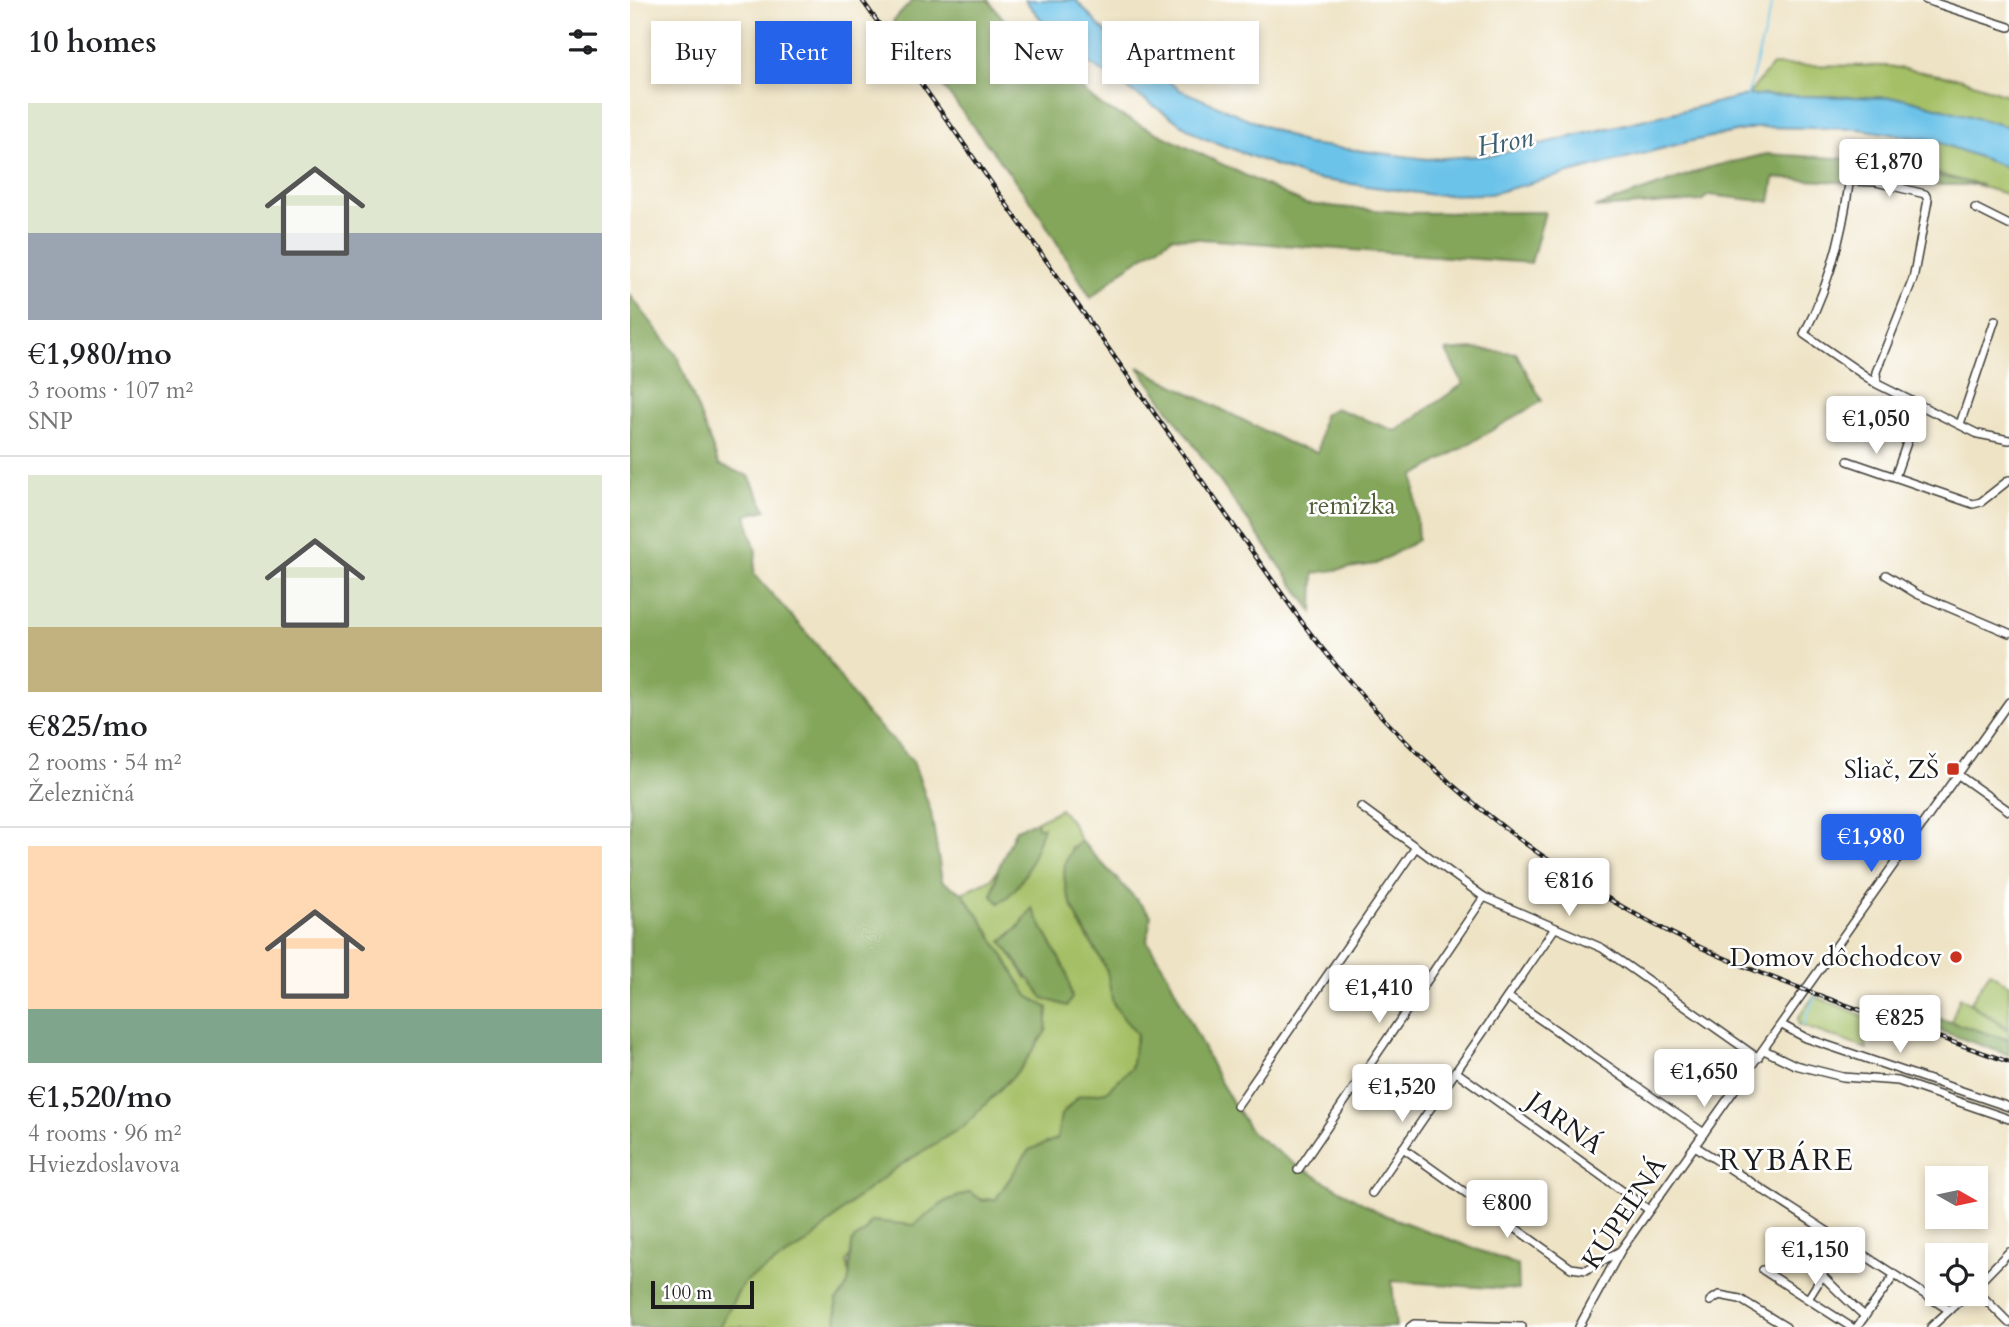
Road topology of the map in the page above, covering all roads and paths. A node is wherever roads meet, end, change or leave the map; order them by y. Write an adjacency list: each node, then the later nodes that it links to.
1 (1926, 0): 2 (street)
2 (2009, 27)
3 (1975, 208): 4 (street)
4 (2009, 225)
5 (1920, 248): 6 (street); 8 (street); 8 (street)
6 (1929, 250)
7 (1996, 320): 10 (street)
8 (1877, 384): 9 (street)
9 (1920, 405): 10 (street); 13 (street)
10 (1960, 424): 11 (street)
11 (2009, 440)
12 (1848, 461): 13 (street)
13 (1895, 477): 14 (street)
14 (2009, 480)
15 (1886, 575): 16 (street)
16 (2009, 633)
17 (2009, 702): 18 (street, KÚPEĽNÁ)
18 (1957, 774): 20 (street); 25 (street, KÚPEĽNÁ)
19 (1362, 807): 21 (street)
20 (2009, 811)
21 (1416, 847): 22 (street); 29 (street)
22 (1484, 897): 23 (street); 35 (street)
23 (1555, 928): 24 (street); 27 (street)
24 (1508, 997): 28 (street); 32 (street)
25 (1782, 1025): 26 (street, KÚPEĽNÁ); 30 (street)
26 (1764, 1050): 27 (street, KÚPEĽNÁ); 31 (street)
27 (1758, 1058): 32 (street, KÚPEĽNÁ)
28 (1455, 1071): 34 (street); 37 (street, JARNÁ)
29 (1237, 1106)
30 (2009, 1107)
31 (2009, 1119)
32 (1704, 1133): 33 (street, KÚPEĽNÁ)
33 (1695, 1146): 37 (street, KÚPEĽNÁ); 44 (street)
34 (1403, 1148): 36 (street); 39 (street)
35 (1298, 1170)
36 (1372, 1193)
37 (1649, 1210): 39 (street, KÚPEĽNÁ)
38 (1790, 1249): 42 (street)
39 (1621, 1250): 54 (street, KÚPEĽNÁ)
40 (2009, 1252): 43 (street)
41 (1763, 1270): 45 (street)
42 (1823, 1275): 45 (street); 50 (street)
43 (1988, 1275)
44 (1894, 1276): 49 (street); 50 (street)
45 (1808, 1299): 56 (street)
46 (1710, 1301): 55 (street)
47 (1988, 1301): 51 (street)
48 (1953, 1306): 49 (street)
49 (1949, 1310): 58 (street)
50 (1865, 1316): 57 (street)
51 (2009, 1323)
52 (1410, 1327): 53 (street)
53 (1522, 1327)
54 (1579, 1327)
55 (1786, 1327)
56 (1851, 1327)
57 (1857, 1327)
58 (1931, 1327)

